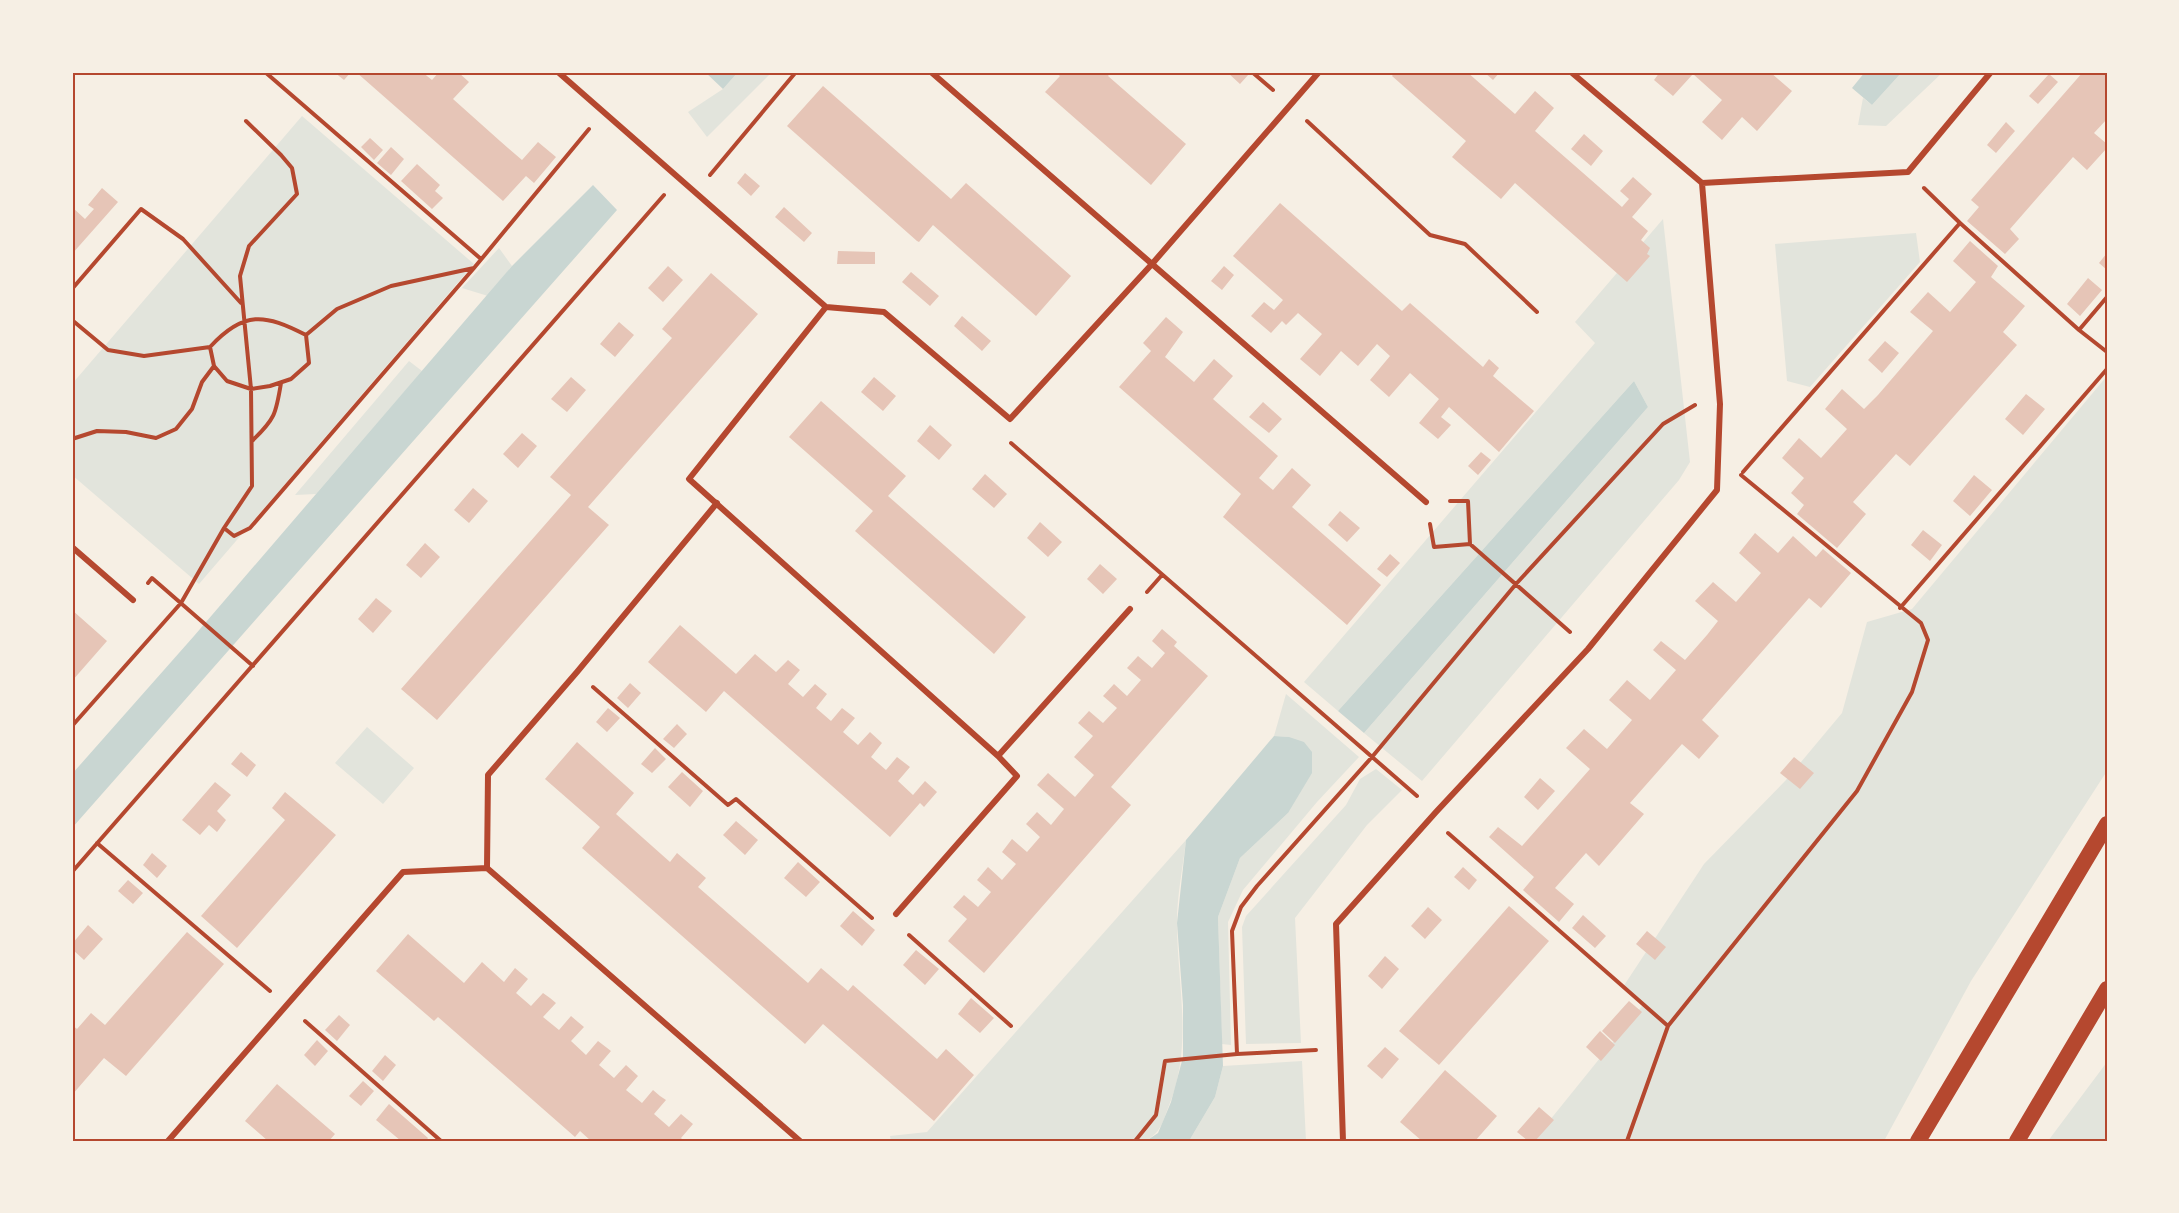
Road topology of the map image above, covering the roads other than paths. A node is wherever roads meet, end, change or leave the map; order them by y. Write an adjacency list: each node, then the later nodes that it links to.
1 (558, 72): 8 (street)
2 (932, 72): 7 (street)
3 (1319, 72): 7 (street)
4 (1571, 72): 6 (street)
5 (1991, 72): 6 (street)
6 (1702, 183): 21 (street)
7 (1152, 264): 8 (street); 9 (street)
8 (826, 307): 10 (street)
9 (1426, 502)
10 (717, 503): 14 (street); 16 (street)
11 (72, 547): 12 (street)
12 (133, 600)
13 (1131, 609): 14 (street)
14 (998, 756): 17 (street)
15 (2107, 824): 22 (highway)
16 (487, 867): 19 (street); 20 (street)
17 (896, 914)
18 (2107, 989): 23 (highway)
19 (168, 1141)
20 (800, 1141)
21 (1343, 1141)
22 (1918, 1141)
23 (2017, 1141)

